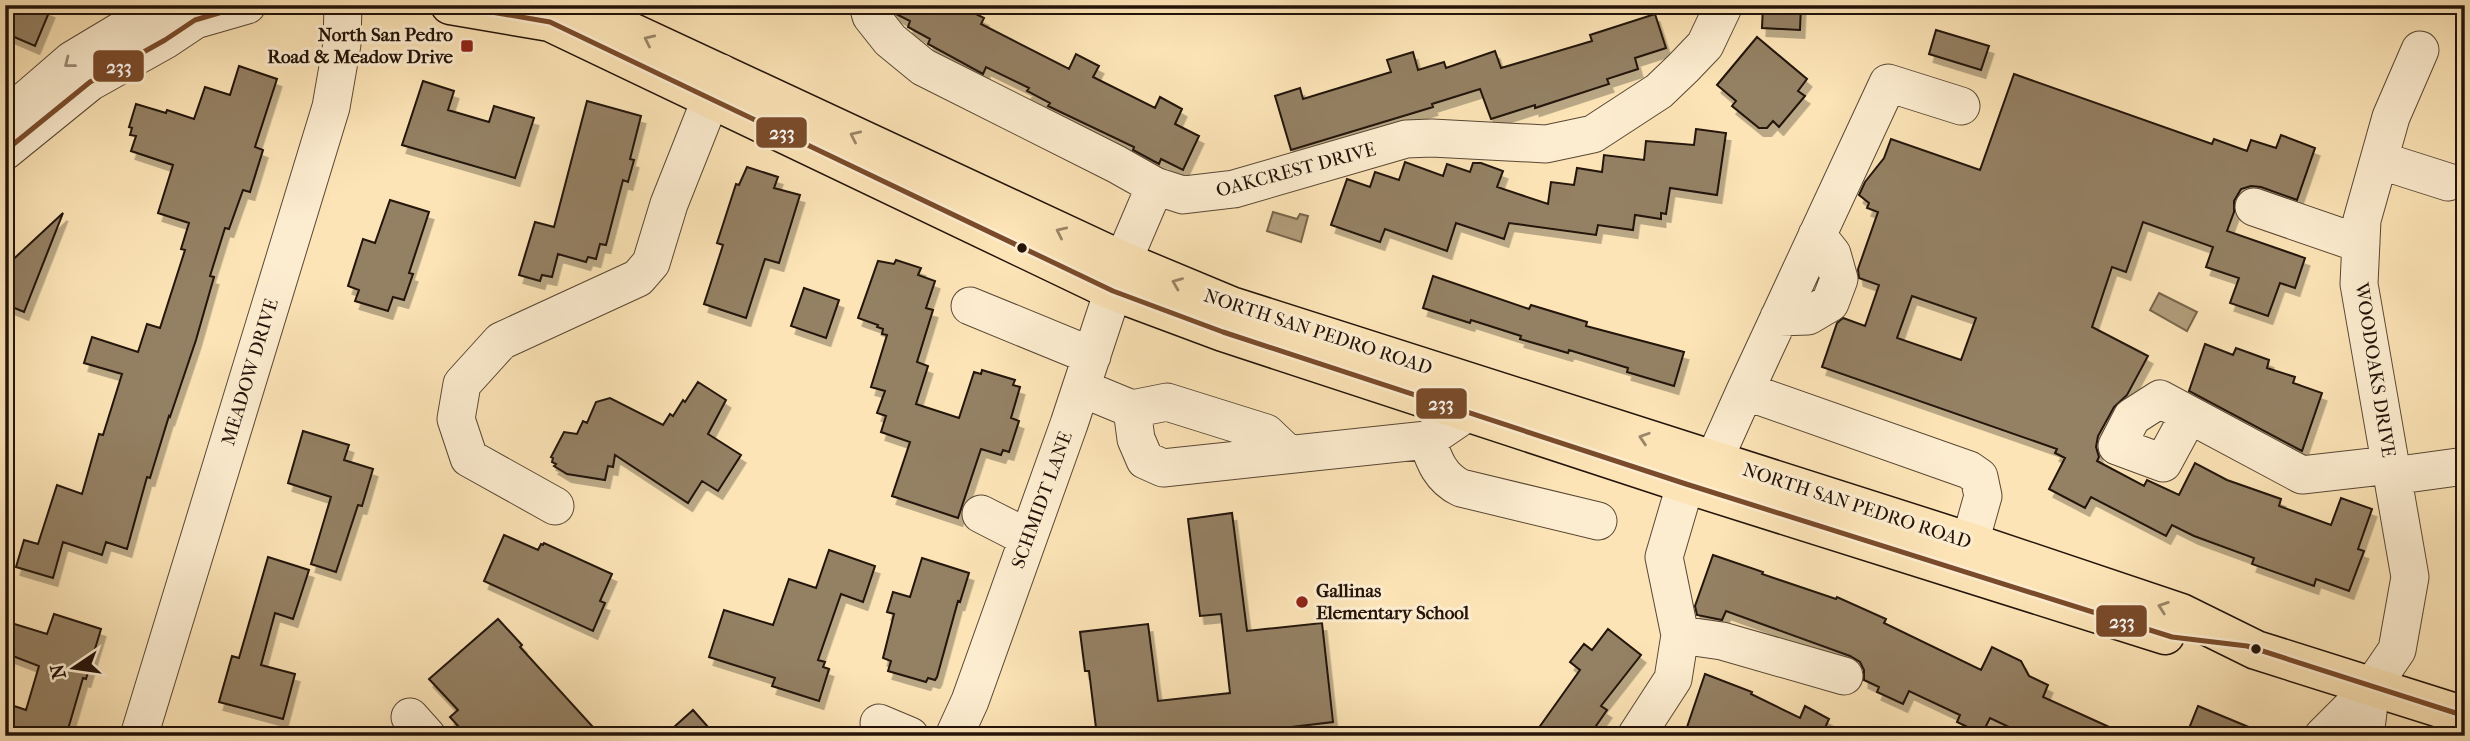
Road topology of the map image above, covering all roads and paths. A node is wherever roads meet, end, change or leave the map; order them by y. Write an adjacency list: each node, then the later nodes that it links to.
1 (171, 5): 11 (street, one-way to 11)
2 (247, 5): 12 (street)
3 (343, 5): 40 (street, MEADOW DRIVE)
4 (450, 5): 9 (main road, NORTH SAN PEDRO ROAD)
5 (573, 5): 9 (main road, NORTH SAN PEDRO ROAD, one-way to 5)
6 (868, 5): 15 (street, OAKCREST DRIVE)
7 (1724, 5): 15 (street, OAKCREST DRIVE)
8 (2420, 50): 13 (street, WOODOAKS DRIVE)
9 (716, 86): 18 (main road, NORTH SAN PEDRO ROAD); 30 (street)
10 (1961, 106): 21 (street)
11 (5, 118)
12 (5, 151)
13 (2379, 160): 14 (street); 17 (street, WOODOAKS DRIVE)
14 (2448, 182)
15 (1155, 186): 18 (street, SCHMIDT LANE)
16 (2254, 207): 17 (street)
17 (2361, 244): 29 (street, WOODOAKS DRIVE)
18 (1118, 276): 20 (street, SCHMIDT LANE); 23 (main road, NORTH SAN PEDRO ROAD); 27 (main road, NORTH SAN PEDRO ROAD, one-way to 18)
19 (970, 306): 20 (street)
20 (1086, 372): 22 (street); 33 (street, SCHMIDT LANE)
21 (1745, 391): 27 (street); 34 (street)
22 (1132, 409): 26 (street); 26 (street)
23 (1468, 412): 25 (street); 27 (main road, NORTH SAN PEDRO ROAD)
24 (2189, 415): 29 (street)
25 (1427, 440): 26 (street); 32 (street)
26 (1287, 453)
27 (1698, 466): 34 (main road, NORTH SAN PEDRO ROAD); 35 (street); 36 (main road, NORTH SAN PEDRO ROAD)
28 (2465, 466): 29 (street)
29 (2391, 471): 38 (street, WOODOAKS DRIVE)
30 (555, 506)
31 (981, 514): 33 (street)
32 (1598, 521)
33 (1028, 538): 41 (street, SCHMIDT LANE)
34 (1970, 542): 36 (main road, NORTH SAN PEDRO ROAD, one-way to 34)
35 (1680, 635): 37 (street); 42 (street)
36 (2247, 646): 38 (main road, NORTH SAN PEDRO ROAD)
37 (1844, 676)
38 (2371, 688): 39 (main road, NORTH SAN PEDRO ROAD); 43 (street, WOODOAKS DRIVE); 44 (street)
39 (2465, 716)
40 (139, 736)
41 (954, 736)
42 (1636, 736)
43 (2323, 736)
44 (2365, 736)

